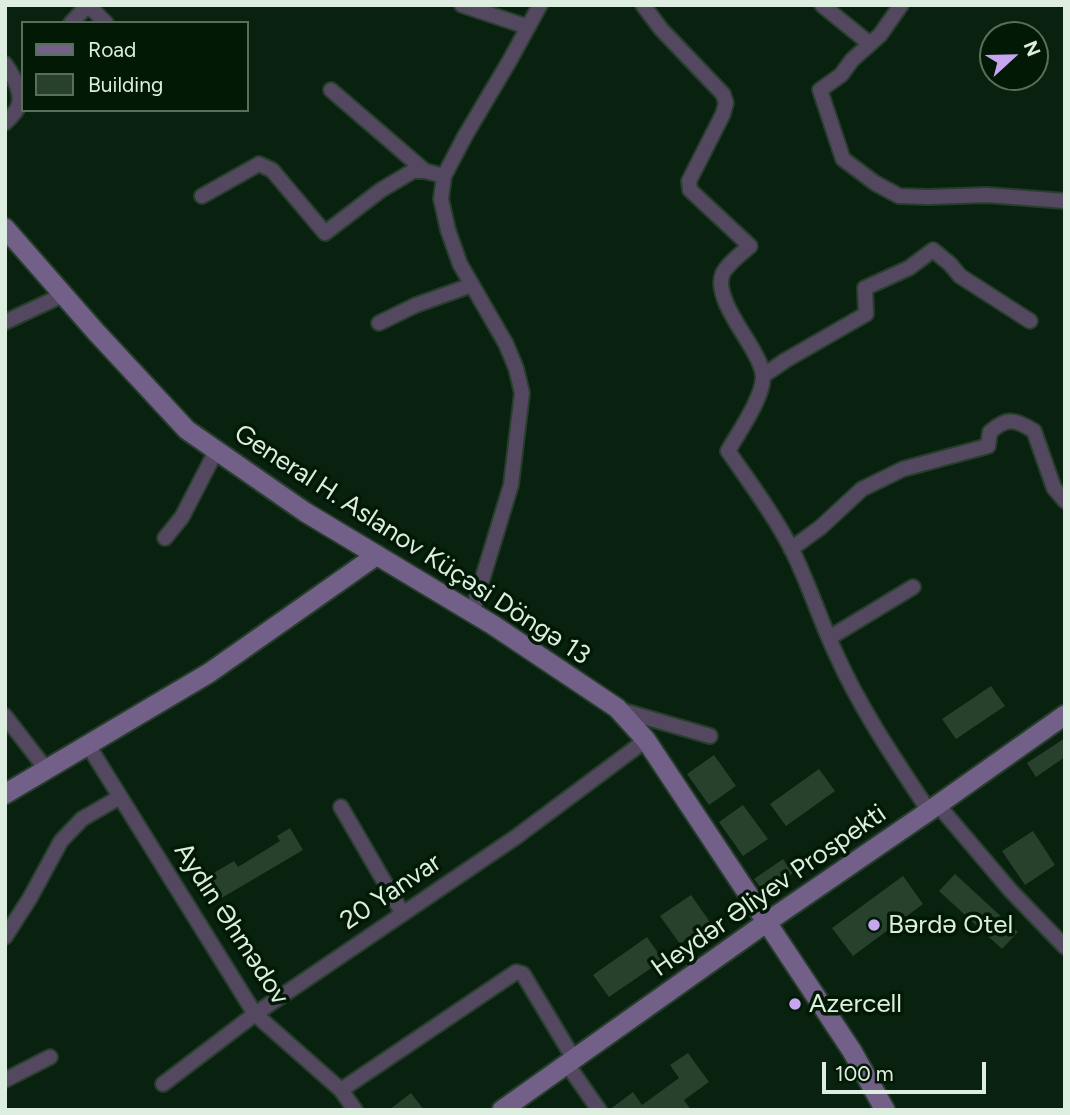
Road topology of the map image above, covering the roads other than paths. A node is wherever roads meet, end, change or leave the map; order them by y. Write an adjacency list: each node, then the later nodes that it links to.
1 (88, 5): 7 (street); 8 (street)
2 (463, 5): 9 (street)
3 (540, 5): 9 (street)
4 (643, 5): 24 (street)
5 (822, 5): 10 (street)
6 (901, 5): 10 (street)
7 (73, 21)
8 (104, 21)
9 (528, 27): 15 (street)
10 (870, 44): 17 (street)
11 (13, 68): 13 (street)
12 (331, 90): 14 (street)
13 (5, 123)
14 (425, 171): 15 (street); 16 (street)
15 (444, 176): 19 (street)
16 (202, 196)
17 (1065, 201)
18 (5, 229): 20 (main road, General H. Aslanov Küçəsi Döngə 13)
19 (472, 285): 23 (street); 31 (street)
20 (63, 295): 22 (street); 25 (main road, General H. Aslanov Küçəsi Döngə 13)
21 (1030, 321): 24 (street)
22 (5, 322)
23 (379, 323)
24 (764, 375): 28 (street)
25 (216, 451): 27 (street); 29 (main road, General H. Aslanov Küçəsi Döngə 13)
26 (1065, 500): 28 (street)
27 (165, 538)
28 (792, 549): 32 (street)
29 (377, 555): 31 (main road, General H. Aslanov Küçəsi Döngə 13); 38 (main road)
30 (913, 586): 32 (street)
31 (472, 613): 33 (main road, General H. Aslanov Küçəsi Döngə 13)
32 (829, 638): 43 (street)
33 (617, 708): 36 (street); 37 (main road, General H. Aslanov Küçəsi Döngə 13)
34 (1065, 715): 43 (main road, Heydər Əliyev Prospekti)
35 (5, 716): 39 (street)
36 (710, 736)
37 (646, 740): 44 (street, 20 Yanvar); 45 (main road, General H. Aslanov Küçəsi Döngə 13)
38 (88, 745): 39 (main road); 41 (street, Aydın Əhmədov)
39 (46, 769): 40 (main road)
40 (5, 794)
41 (120, 797): 46 (street); 48 (street, Aydın Əhmədov)
42 (341, 807): 44 (street)
43 (934, 808): 45 (main road, Heydər Əliyev Prospekti); 47 (street)
44 (403, 914): 48 (street, 20 Yanvar)
45 (767, 922): 50 (main road, Heydər Əliyev Prospekti); 57 (main road, General H. Aslanov Küçəsi Döngə 13)
46 (5, 937)
47 (1063, 943)
48 (255, 1014): 52 (street, 20 Yanvar); 53 (street, Aydın Əhmədov)
49 (50, 1057): 51 (street)
50 (570, 1061): 53 (street); 55 (main road, Heydər Əliyev Prospekti); 56 (street)
51 (5, 1080)
52 (163, 1084)
53 (341, 1090): 54 (street, Aydın Əhmədov)
54 (355, 1110)
55 (502, 1110)
56 (599, 1110)
57 (886, 1110)

